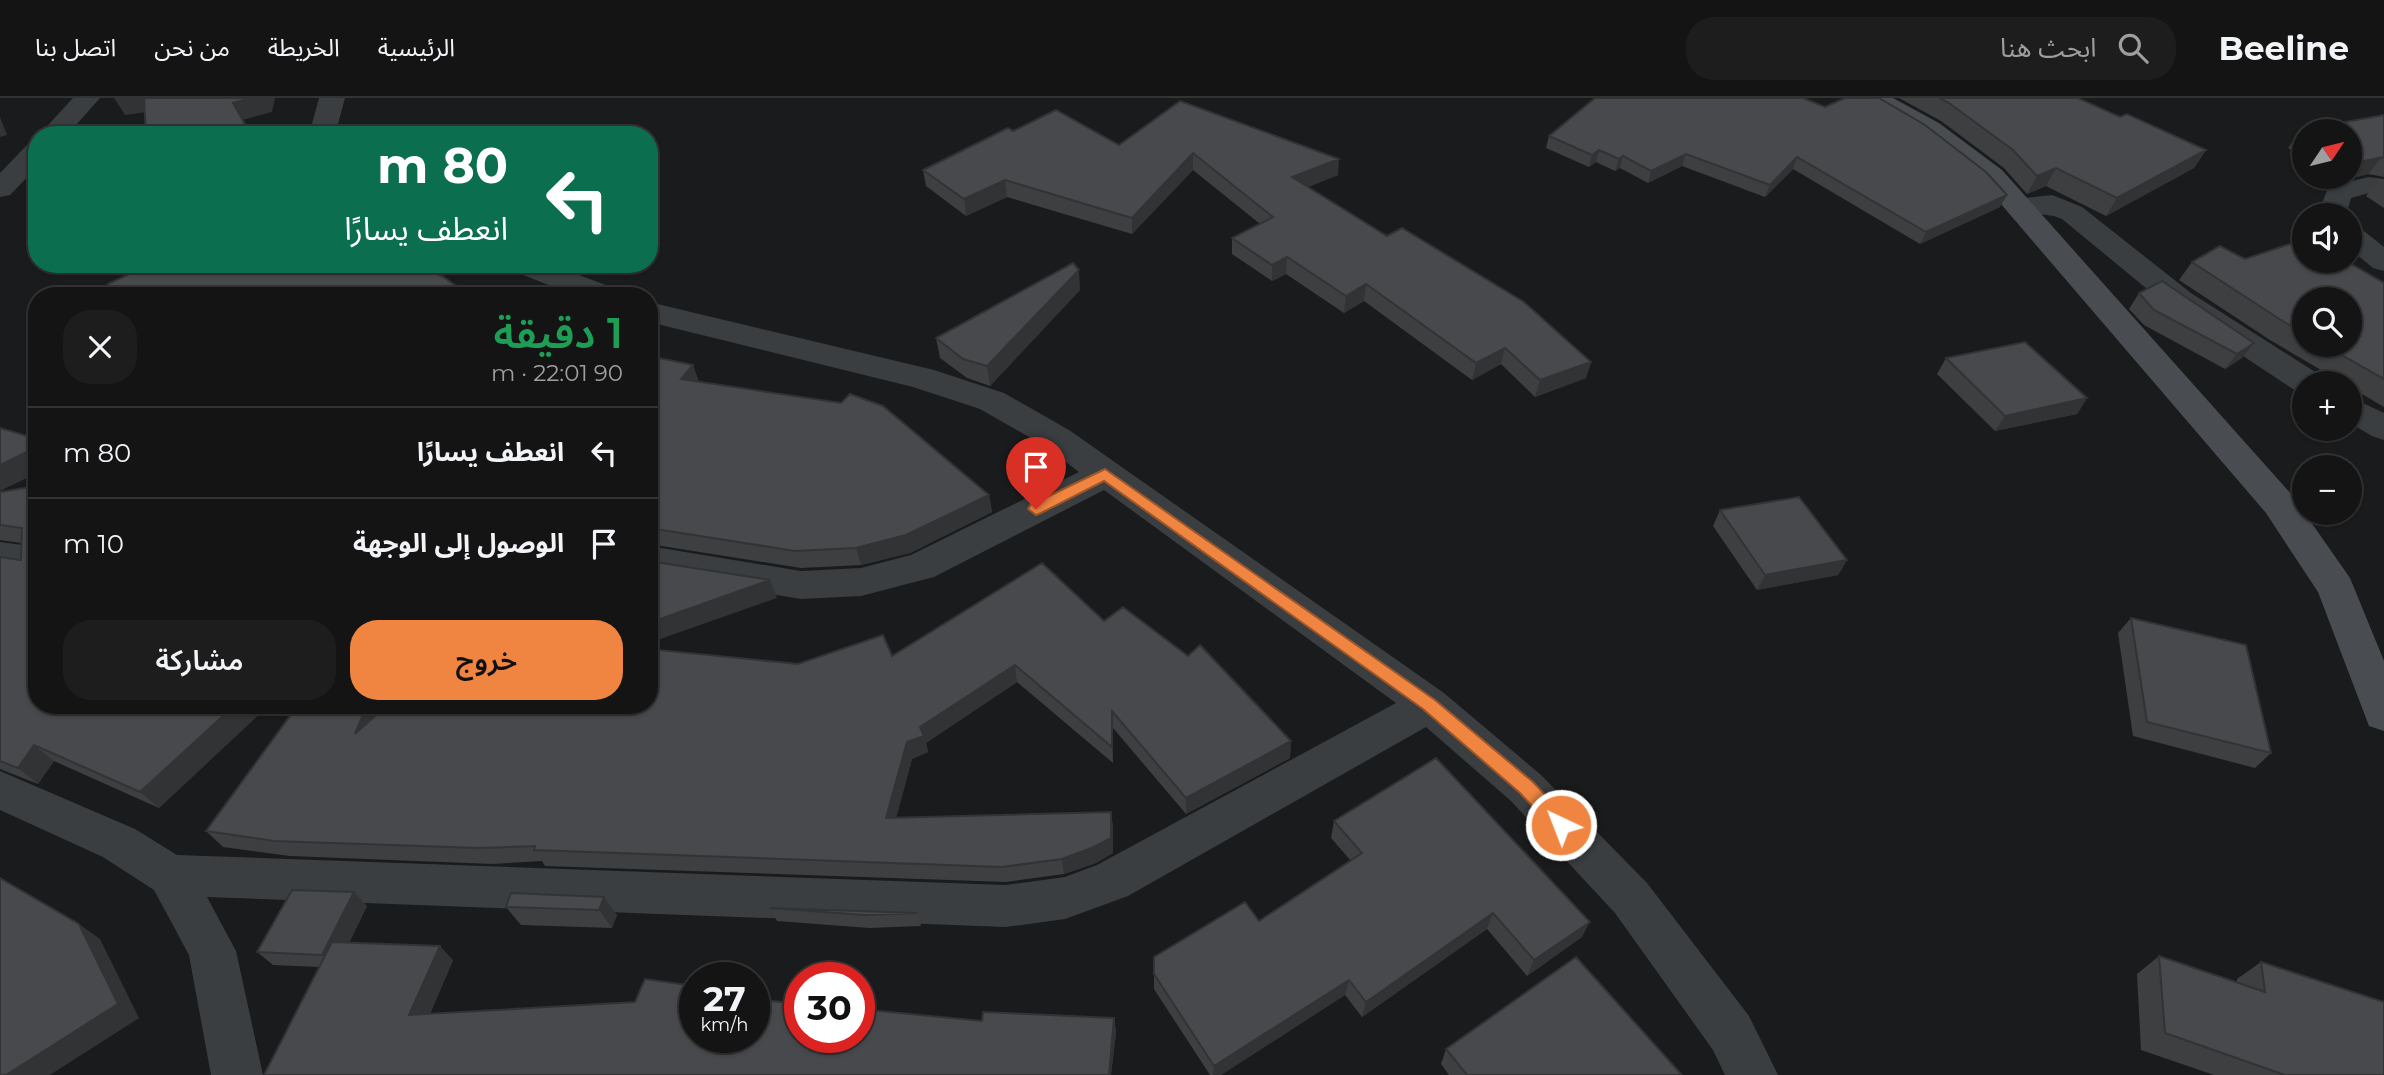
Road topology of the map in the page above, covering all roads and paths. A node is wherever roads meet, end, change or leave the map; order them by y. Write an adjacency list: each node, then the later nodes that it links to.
1 (86, 98): 4 (street)
2 (332, 98): 5 (street)
3 (1874, 98): 12 (main road)
4 (59, 126)
5 (324, 126)
6 (28, 144): 7 (street)
7 (0, 151)
8 (28, 159): 10 (street)
9 (2384, 187): 11 (street)
10 (0, 189)
11 (2335, 203)
12 (2018, 206): 18 (street); 26 (main road)
13 (2362, 244): 14 (street)
14 (2384, 262)
15 (545, 273): 16 (street)
16 (581, 287)
17 (658, 314): 21 (street)
18 (2292, 373)
19 (2362, 415): 20 (street)
20 (2384, 428)
21 (1105, 474): 24 (street); 25 (street)
22 (0, 556): 23 (street)
23 (28, 560)
24 (658, 561)
25 (1429, 705): 28 (street); 30 (street)
26 (2384, 714)
27 (0, 790): 28 (street)
28 (170, 875): 29 (street)
29 (237, 1075)
30 (1752, 1075)

